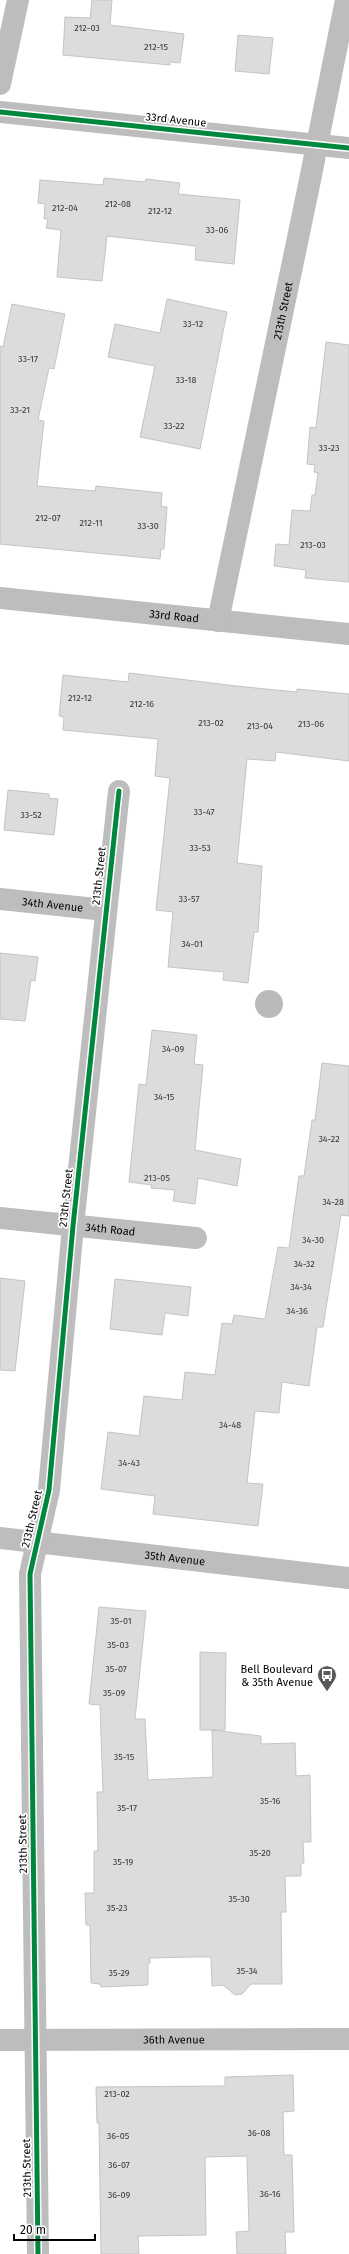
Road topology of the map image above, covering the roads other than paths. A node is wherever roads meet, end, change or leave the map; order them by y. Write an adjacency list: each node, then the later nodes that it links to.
1 (18, 0): 3 (street)
2 (346, 0): 5 (street, 213th Street)
3 (0, 84)
4 (0, 112): 5 (street, 33rd Avenue)
5 (316, 144): 6 (street, 33rd Avenue); 8 (street, 213th Street)
6 (349, 148)
7 (0, 598): 8 (street, 33rd Road)
8 (218, 621): 9 (street, 33rd Road)
9 (349, 634)
10 (119, 791): 12 (street, 213th Street)
11 (0, 899): 12 (street, 34th Avenue)
12 (105, 910): 14 (street, 213th Street)
13 (0, 1218): 14 (street, 34th Road)
14 (73, 1226): 15 (street, 34th Road); 17 (street, 213th Street)
15 (196, 1238)
16 (0, 1538): 17 (street, 35th Avenue)
17 (37, 1542): 18 (street, 35th Avenue); 21 (street, 213th Street)
18 (349, 1578)
19 (349, 2038): 21 (street, 36th Avenue)
20 (0, 2040): 21 (street, 36th Avenue)
21 (34, 2040): 22 (street, 213th Street)
22 (38, 2254)

